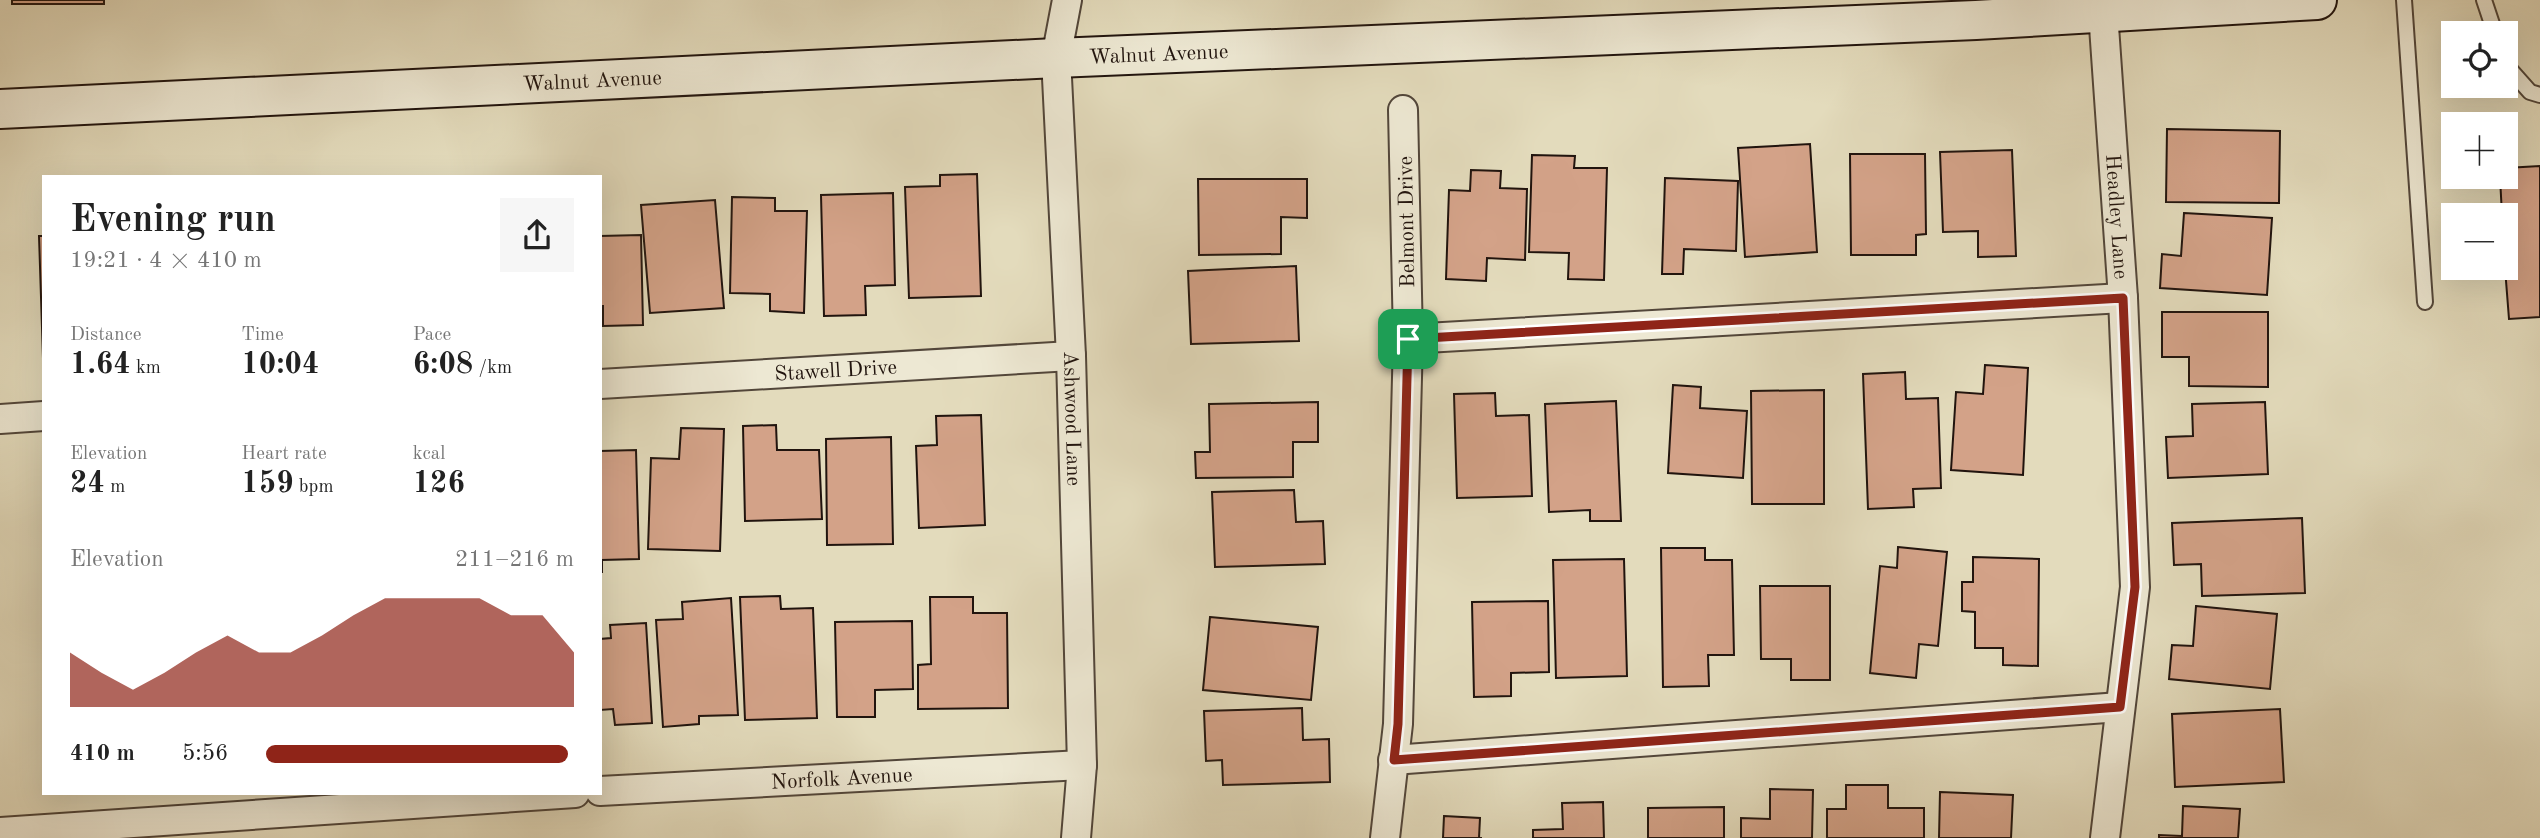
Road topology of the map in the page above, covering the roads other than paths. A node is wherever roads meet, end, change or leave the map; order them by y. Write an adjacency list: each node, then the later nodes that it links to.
1 (1068, 0): 8 (street, Ashwood Lane)
2 (2317, 0): 6 (street, Walnut Avenue)
3 (2404, 0): 14 (lane)
4 (2484, 0): 7 (lane)
5 (1976, 10): 6 (street, Walnut Avenue); 8 (street, Walnut Avenue)
6 (2103, 12): 13 (street, Headley Lane)
7 (2491, 21)
8 (1056, 58): 11 (street, Walnut Avenue); 16 (street, Ashwood Lane)
9 (2518, 79): 10 (lane)
10 (2540, 95)
11 (0, 108)
12 (1403, 110): 15 (street, Belmont Drive)
13 (2123, 298): 15 (street); 20 (street, Headley Lane)
14 (2425, 302)
15 (1408, 339): 21 (street, Belmont Drive)
16 (1071, 356): 17 (street, Stawell Drive); 22 (street, Ashwood Lane)
17 (602, 384)
18 (42, 416): 19 (street)
19 (0, 419)
20 (2120, 707): 21 (street); 28 (street, Headley Lane)
21 (1394, 760): 27 (street, Belmont Drive)
22 (1082, 765): 23 (street, Norfolk Avenue); 26 (street, Ashwood Lane)
23 (602, 791)
24 (542, 795): 25 (street)
25 (1, 828)
26 (1076, 838)
27 (1385, 838)
28 (2105, 838)

